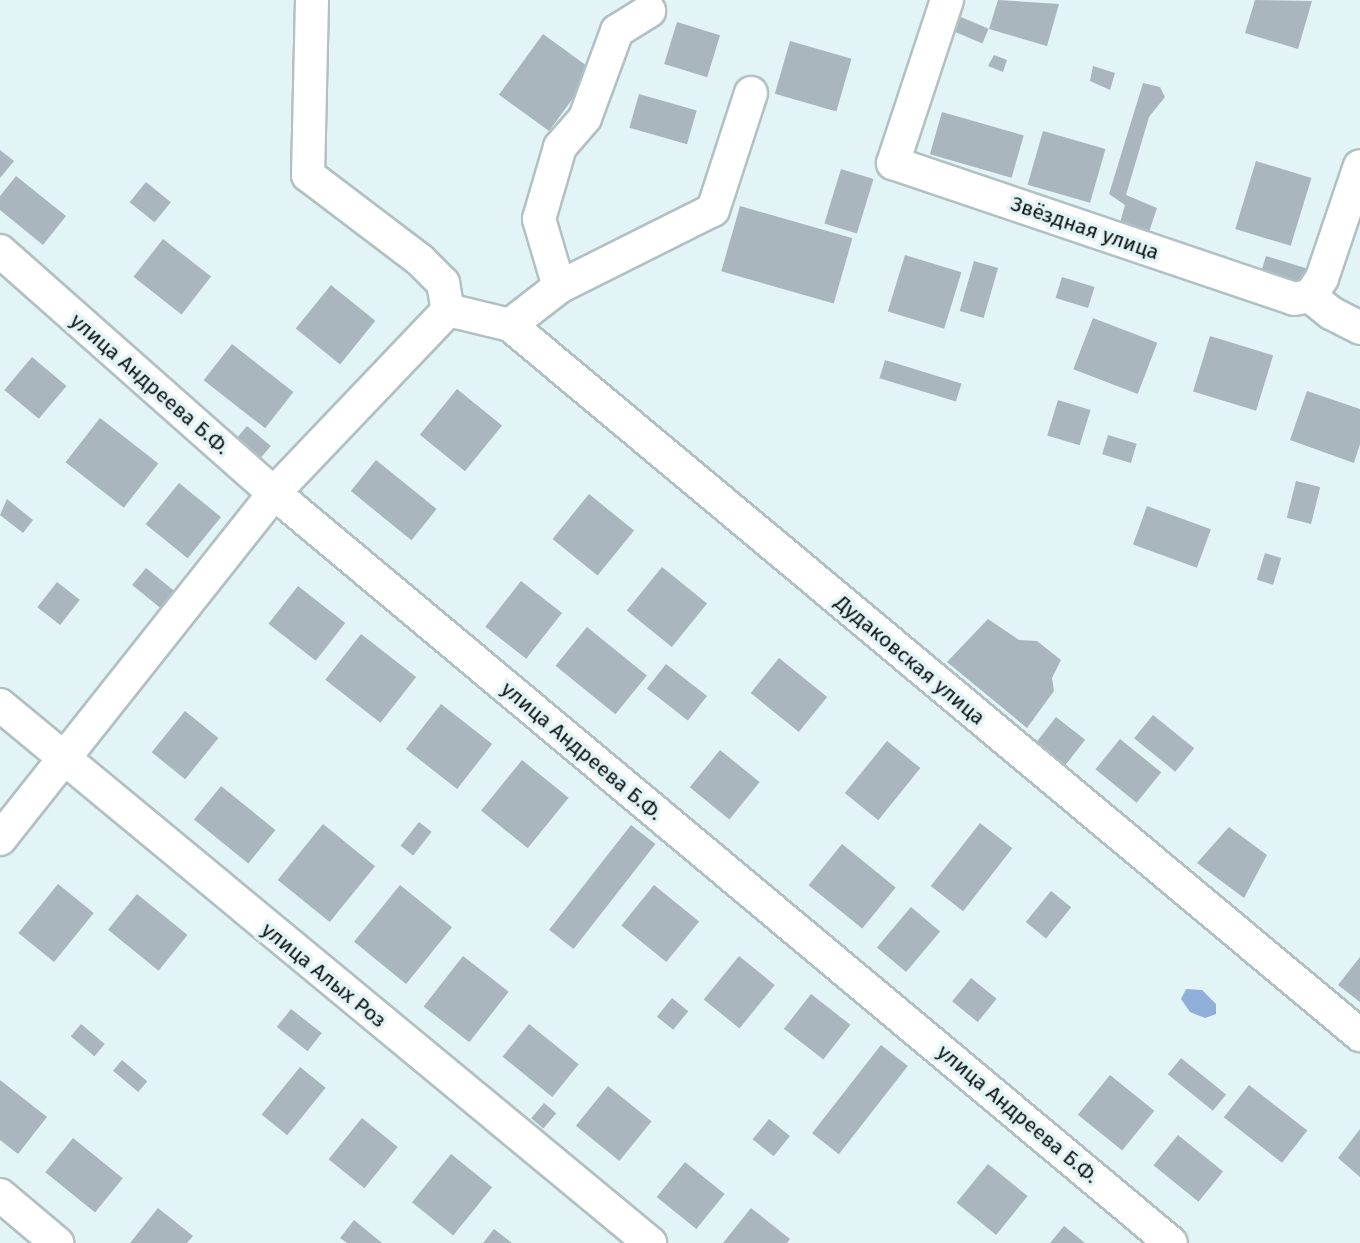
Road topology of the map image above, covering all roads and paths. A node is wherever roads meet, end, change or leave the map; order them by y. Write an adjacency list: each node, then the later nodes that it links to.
1 (312, 0): 9 (street)
2 (947, 0): 8 (street, Звёздная улица)
3 (649, 11): 7 (street)
4 (751, 93): 7 (street)
5 (1360, 166): 8 (street)
6 (0, 251): 12 (street, улица Андреева Б.Ф.)
7 (559, 287): 10 (street)
8 (1310, 296): 11 (street)
9 (448, 310): 10 (street, Дудаковская улица); 12 (street)
10 (510, 325): 16 (street, Дудаковская улица)
11 (1360, 328)
12 (274, 493): 14 (street); 20 (street, улица Андреева Б.Ф.)
13 (0, 705): 14 (street, улица Алых Роз)
14 (64, 761): 15 (street); 19 (street, улица Алых Роз)
15 (0, 839)
16 (1360, 1035)
17 (0, 1195): 18 (street)
18 (57, 1243)
19 (650, 1243)
20 (1171, 1243)

